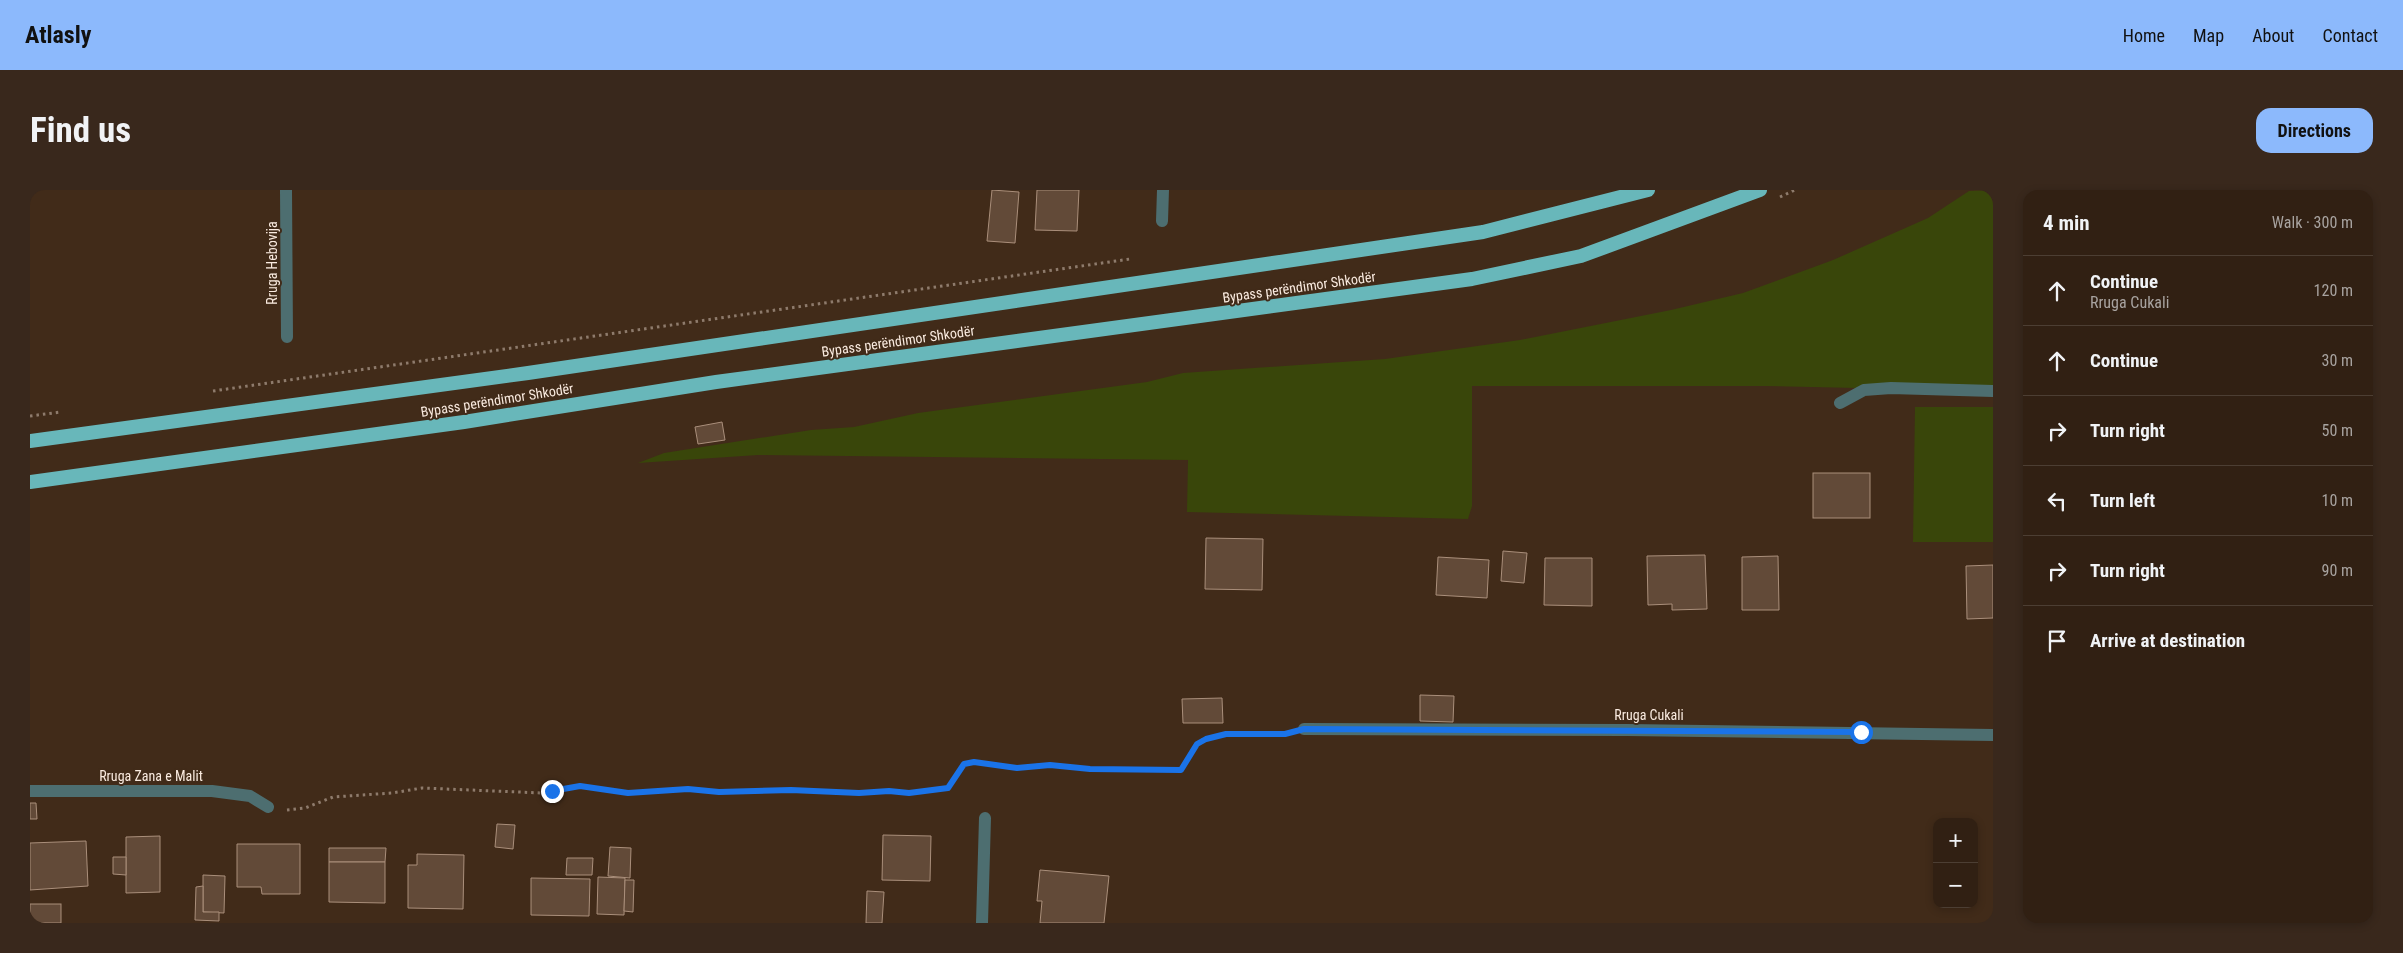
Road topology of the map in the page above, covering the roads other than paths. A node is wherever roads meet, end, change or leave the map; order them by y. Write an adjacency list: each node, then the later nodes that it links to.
1 (286, 190): 6 (street, Rruga Hebovija)
2 (1163, 190): 5 (street)
3 (1648, 190): 9 (highway, Bypass perëndimor Shkodër)
4 (1760, 190): 10 (highway, Bypass perëndimor Shkodër)
5 (1162, 221)
6 (287, 336)
7 (1993, 391): 8 (street)
8 (1840, 403)
9 (30, 441)
10 (30, 482)
11 (1304, 729): 12 (street, Rruga Cukali)
12 (1993, 735)
13 (30, 791): 14 (street, Rruga Zana e Malit)
14 (268, 807)
15 (985, 818): 16 (street)
16 (982, 923)

